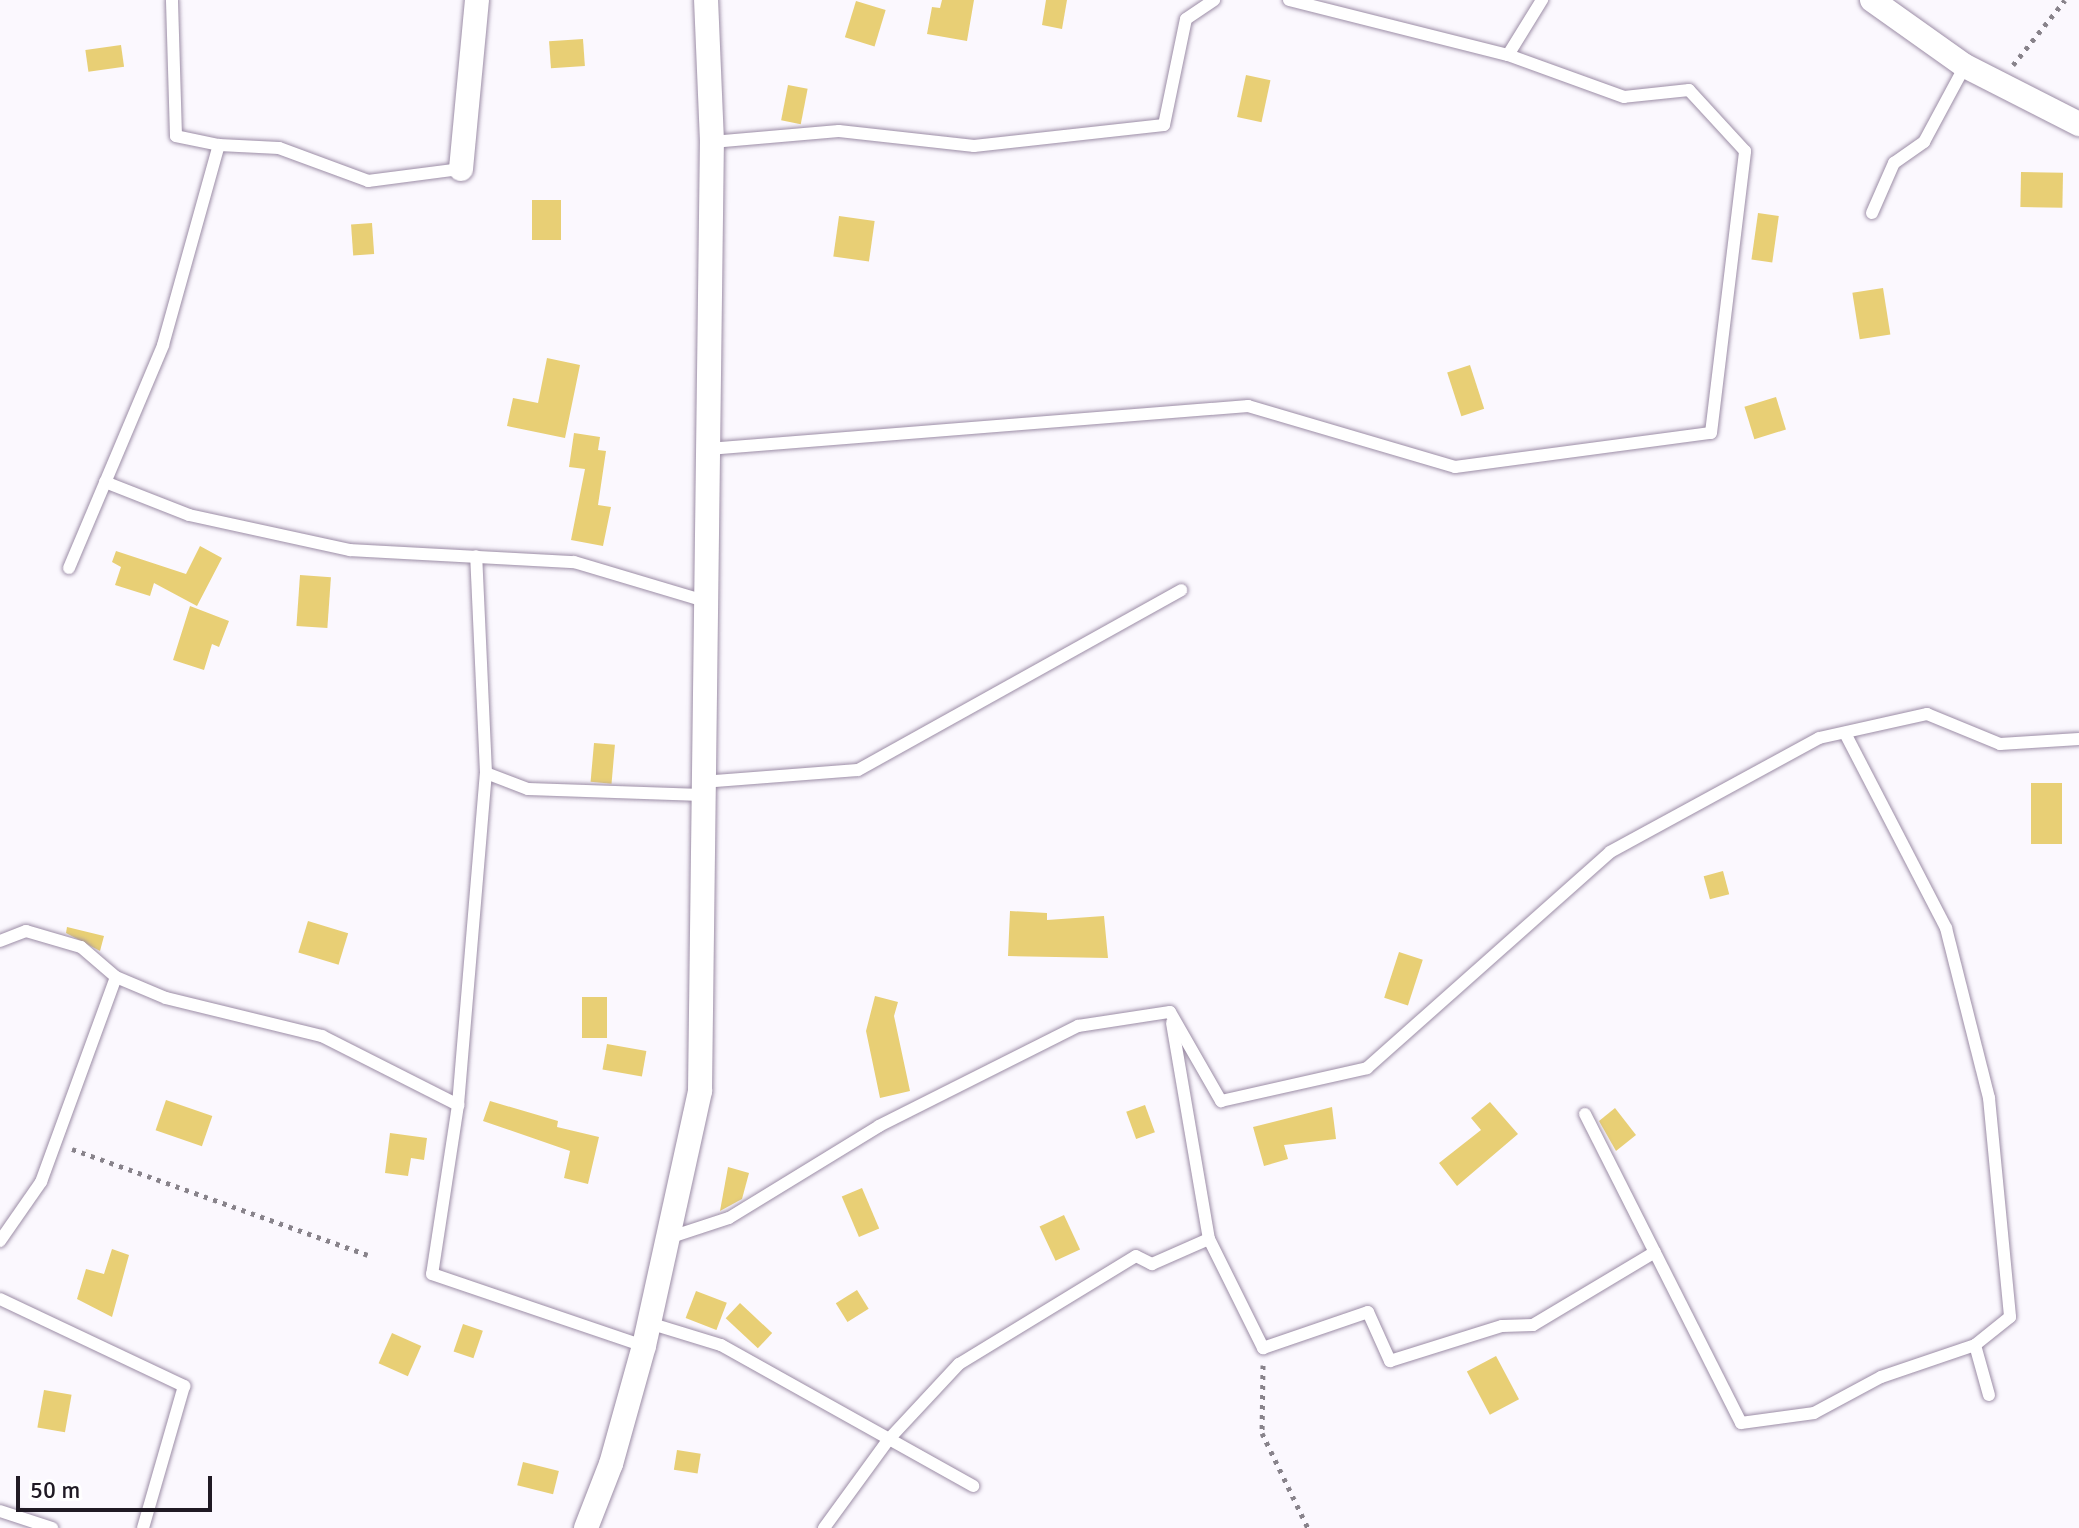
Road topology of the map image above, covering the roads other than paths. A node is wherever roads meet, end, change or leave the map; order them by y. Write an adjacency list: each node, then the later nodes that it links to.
1 (172, 0): 12 (lane)
2 (477, 0): 13 (street)
3 (706, 0): 11 (street)
4 (1214, 0): 11 (lane)
5 (1289, 0): 8 (lane)
6 (1542, 0): 8 (lane)
7 (1872, 0): 9 (street)
8 (1508, 55): 15 (lane)
9 (1965, 66): 10 (street); 14 (lane)
10 (2079, 124)
11 (712, 142): 15 (street)
12 (219, 145): 13 (lane); 16 (lane)
13 (461, 169)
14 (1872, 213)
15 (708, 449): 20 (street)
16 (105, 482): 17 (lane); 18 (lane)
17 (476, 556): 20 (lane); 23 (lane)
18 (69, 568)
19 (1181, 590): 24 (lane)
20 (708, 602): 24 (street)
21 (1845, 733): 22 (lane); 27 (lane); 36 (lane)
22 (2079, 739)
23 (486, 773): 24 (lane); 28 (lane)
24 (702, 788): 30 (street)
25 (0, 941): 26 (lane)
26 (116, 977): 28 (lane); 32 (lane)
27 (1170, 1012): 30 (lane); 31 (lane)
28 (458, 1105): 35 (lane)
29 (1585, 1114): 33 (lane)
30 (668, 1238): 35 (street)
31 (1209, 1239): 33 (lane); 38 (lane)
32 (0, 1241)
33 (1655, 1252): 36 (lane)
34 (0, 1299): 42 (lane)
35 (646, 1335): 38 (lane); 43 (street)
36 (1975, 1345): 37 (lane)
37 (1989, 1395)
38 (889, 1439): 39 (lane); 44 (lane)
39 (973, 1486)
40 (0, 1511): 41 (lane)
41 (52, 1528)
42 (143, 1528)
43 (586, 1528)
44 (824, 1528)

